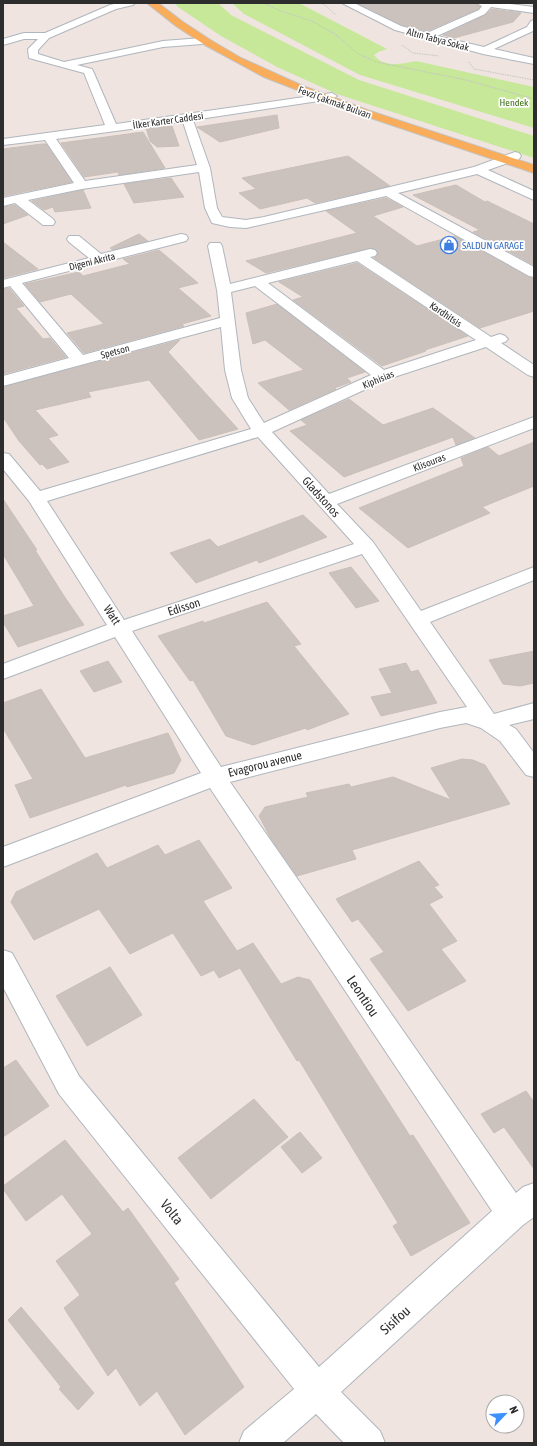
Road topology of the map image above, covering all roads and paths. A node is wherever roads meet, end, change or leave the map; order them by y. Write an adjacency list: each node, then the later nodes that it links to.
1 (130, 3): 9 (street)
2 (152, 3): 11 (main road, Fevzi Çakmak Bulvarı)
3 (167, 3): 16 (main road, Fevzi Çakmak Bulvarı)
4 (263, 3): 18 (path)
5 (347, 3): 10 (street, Altın Tabya Sokak)
6 (485, 4): 7 (street); 10 (street)
7 (534, 10)
8 (532, 28): 13 (street)
9 (46, 36): 12 (street); 15 (street)
10 (427, 37): 13 (street, Altın Tabya Sokak)
11 (202, 41): 15 (street); 17 (main road, Fevzi Çakmak Bulvarı)
12 (3, 42)
13 (483, 51): 14 (street, Altın Tabya Sokak)
14 (534, 61)
15 (65, 65): 20 (street)
16 (332, 96): 17 (street, İlker Karter Caddesi); 23 (main road, Fevzi Çakmak Bulvarı)
17 (319, 98): 19 (street, İlker Karter Caddesi); 23 (main road, Fevzi Çakmak Bulvarı)
18 (534, 99)
19 (187, 118): 20 (street, İlker Karter Caddesi); 25 (street)
20 (112, 128): 21 (street, İlker Karter Caddesi)
21 (48, 136): 22 (street, İlker Karter Caddesi); 28 (street)
22 (3, 142)
23 (510, 158): 24 (main road, Fevzi Çakmak Bulvarı); 26 (main road, Fevzi Çakmak Bulvarı); 27 (street)
24 (534, 162)
25 (204, 168): 28 (street); 29 (street)
26 (534, 169)
27 (478, 170): 29 (street); 30 (street)
28 (82, 185): 31 (street)
29 (388, 192): 38 (street)
30 (534, 196)
31 (18, 199): 32 (street); 33 (street)
32 (3, 202)
33 (48, 222)
34 (181, 238): 37 (street, Digeni Akrita)
35 (74, 239): 37 (street)
36 (216, 246): 41 (street, Gladstonos)
37 (100, 260): 40 (street, Digeni Akrita)
38 (534, 273)
39 (258, 282): 41 (street); 43 (street, Kardhitsis); 46 (street)
40 (8, 283): 44 (street)
41 (224, 290): 42 (street, Gladstonos)
42 (227, 321): 44 (street, Spetson); 49 (street, Gladstonos)
43 (494, 341): 45 (street, Kardhitsis); 46 (street, Kiphisias)
44 (79, 360): 47 (street, Spetson)
45 (534, 372)
46 (382, 376): 49 (street, Kiphisias)
47 (3, 381)
48 (534, 422): 52 (street, Klisouras)
49 (261, 431): 51 (street, Kiphisias); 52 (street, Gladstonos)
50 (3, 458): 51 (street, Watt)
51 (36, 498): 56 (street, Watt)
52 (325, 502): 53 (street, Gladstonos)
53 (366, 546): 55 (street, Gladstonos); 56 (street, Edisson)
54 (534, 573): 55 (street)
55 (417, 620): 59 (street, Gladstonos)
56 (120, 628): 57 (street, Edisson); 61 (street, Watt)
57 (3, 672)
58 (534, 711): 59 (street)
59 (489, 723): 60 (street); 61 (street, Evagorou avenue)
60 (534, 769)
61 (215, 777): 62 (street, Evagorou avenue); 64 (street, Leontiou)
62 (3, 857)
63 (3, 962): 65 (street, Volta)
64 (523, 1206): 65 (street, Sisifou)
65 (317, 1391): 66 (street, Sisifou); 67 (street, Volta)
66 (256, 1443)
67 (368, 1443)

